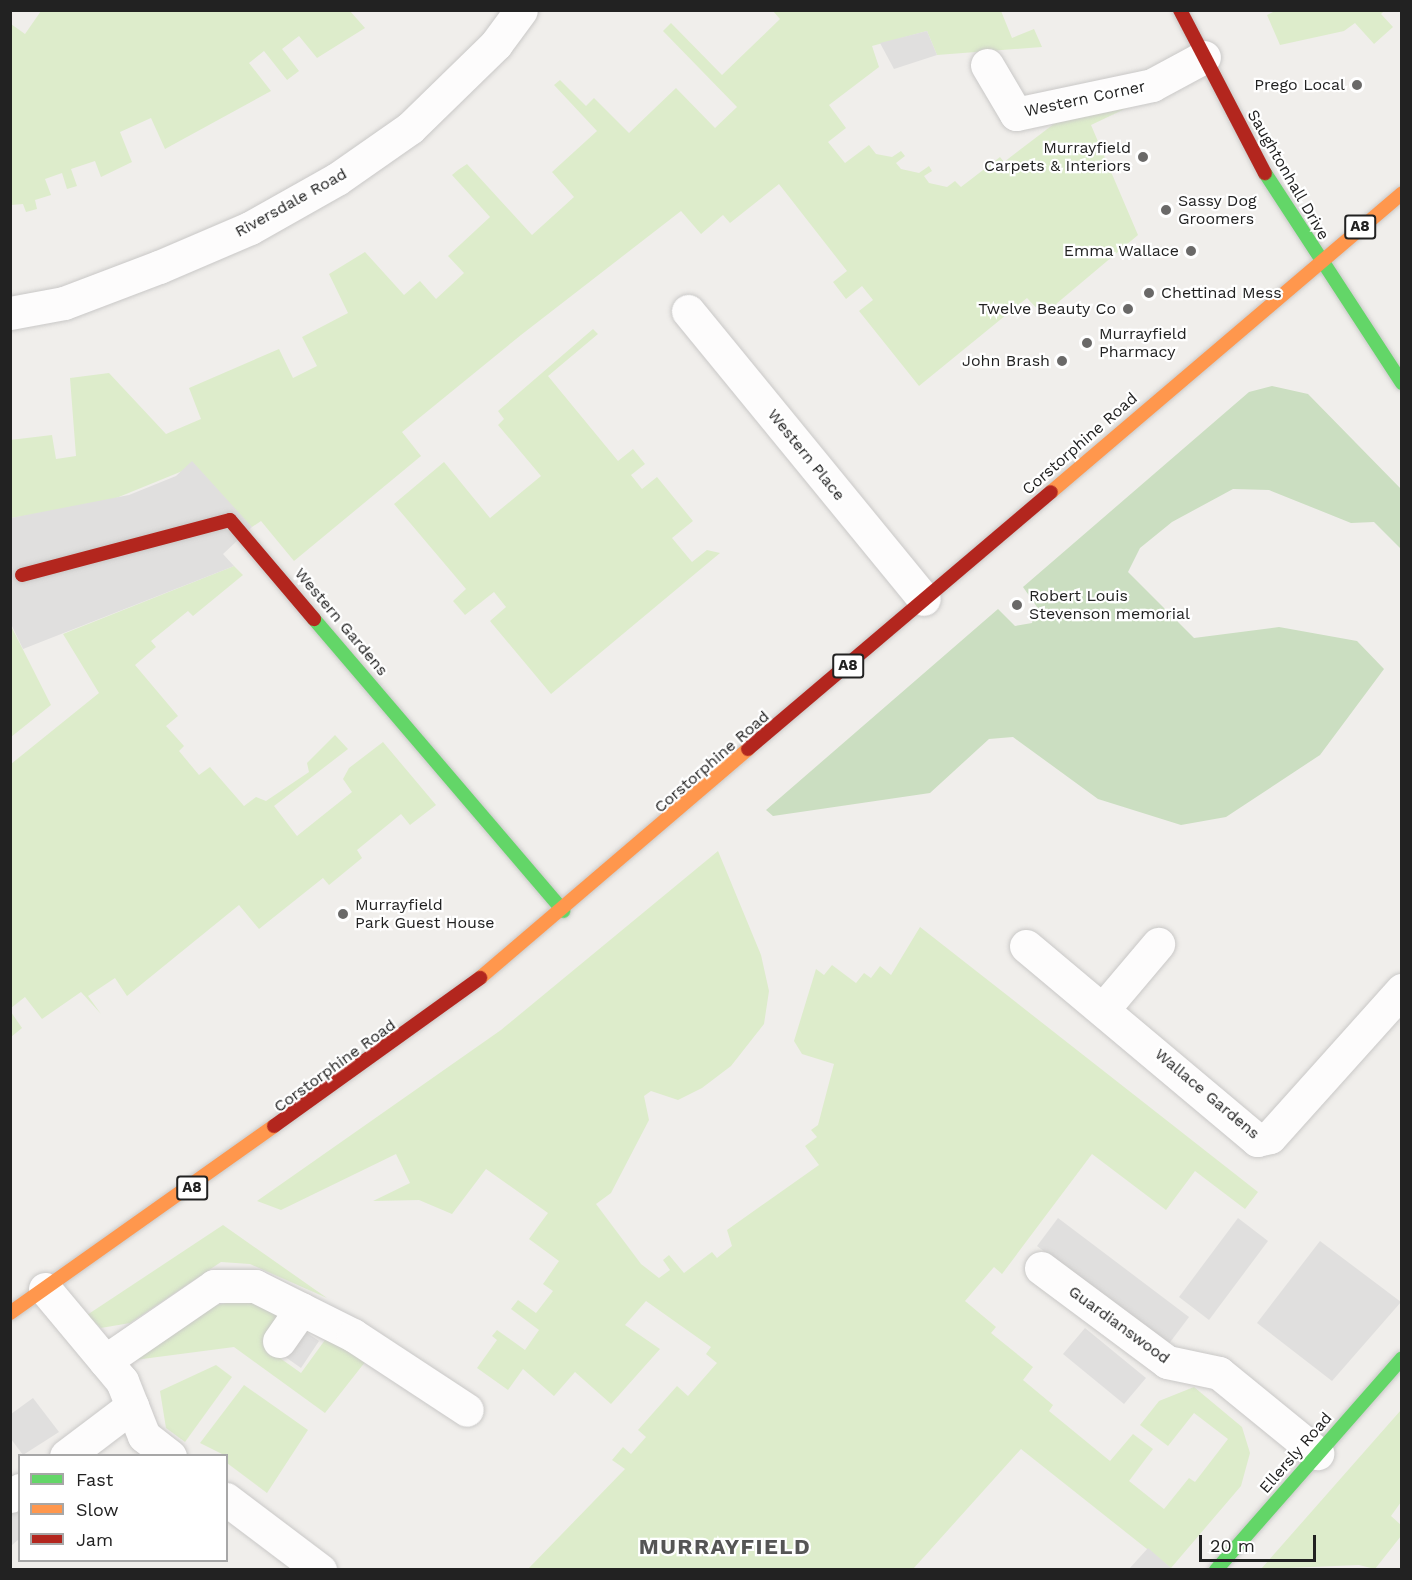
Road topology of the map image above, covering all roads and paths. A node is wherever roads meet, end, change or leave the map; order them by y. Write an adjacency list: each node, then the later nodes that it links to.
1 (521, 10): 8 (street, Riversdale Road)
2 (1179, 10): 3 (main road, Saughtonhall Drive)
3 (1204, 57): 4 (street, Western Corner); 6 (main road, Saughtonhall Drive)
4 (987, 65)
5 (1401, 193): 6 (main road, Corstorphine Road / A8)
6 (1318, 260): 9 (main road); 11 (main road, Corstorphine Road / A8)
7 (688, 311): 11 (street, Western Place)
8 (10, 313)
9 (1401, 382)
10 (22, 575): 12 (main road, Western Gardens)
11 (924, 599): 12 (main road, Corstorphine Road / A8)
12 (563, 911): 18 (main road, Corstorphine Road / A8)
13 (1158, 944): 16 (street)
14 (1026, 946): 16 (street, Wallace Gardens)
15 (1401, 990): 16 (street, Wallace Gardens)
16 (1104, 1008)
17 (1041, 1268): 27 (street, Guardianswood)
18 (45, 1289): 20 (main road, Corstorphine Road / A8); 23 (street)
19 (301, 1309): 21 (street); 23 (street); 25 (street)
20 (10, 1313)
21 (279, 1341)
22 (1401, 1358): 27 (main road, Ellersly Road)
23 (105, 1361): 24 (street)
24 (132, 1406): 26 (street); 28 (street)
25 (466, 1410)
26 (52, 1452)
27 (1317, 1453): 31 (main road, Ellersly Road)
28 (169, 1454)
29 (228, 1500): 30 (street)
30 (320, 1569)
31 (1216, 1569)

